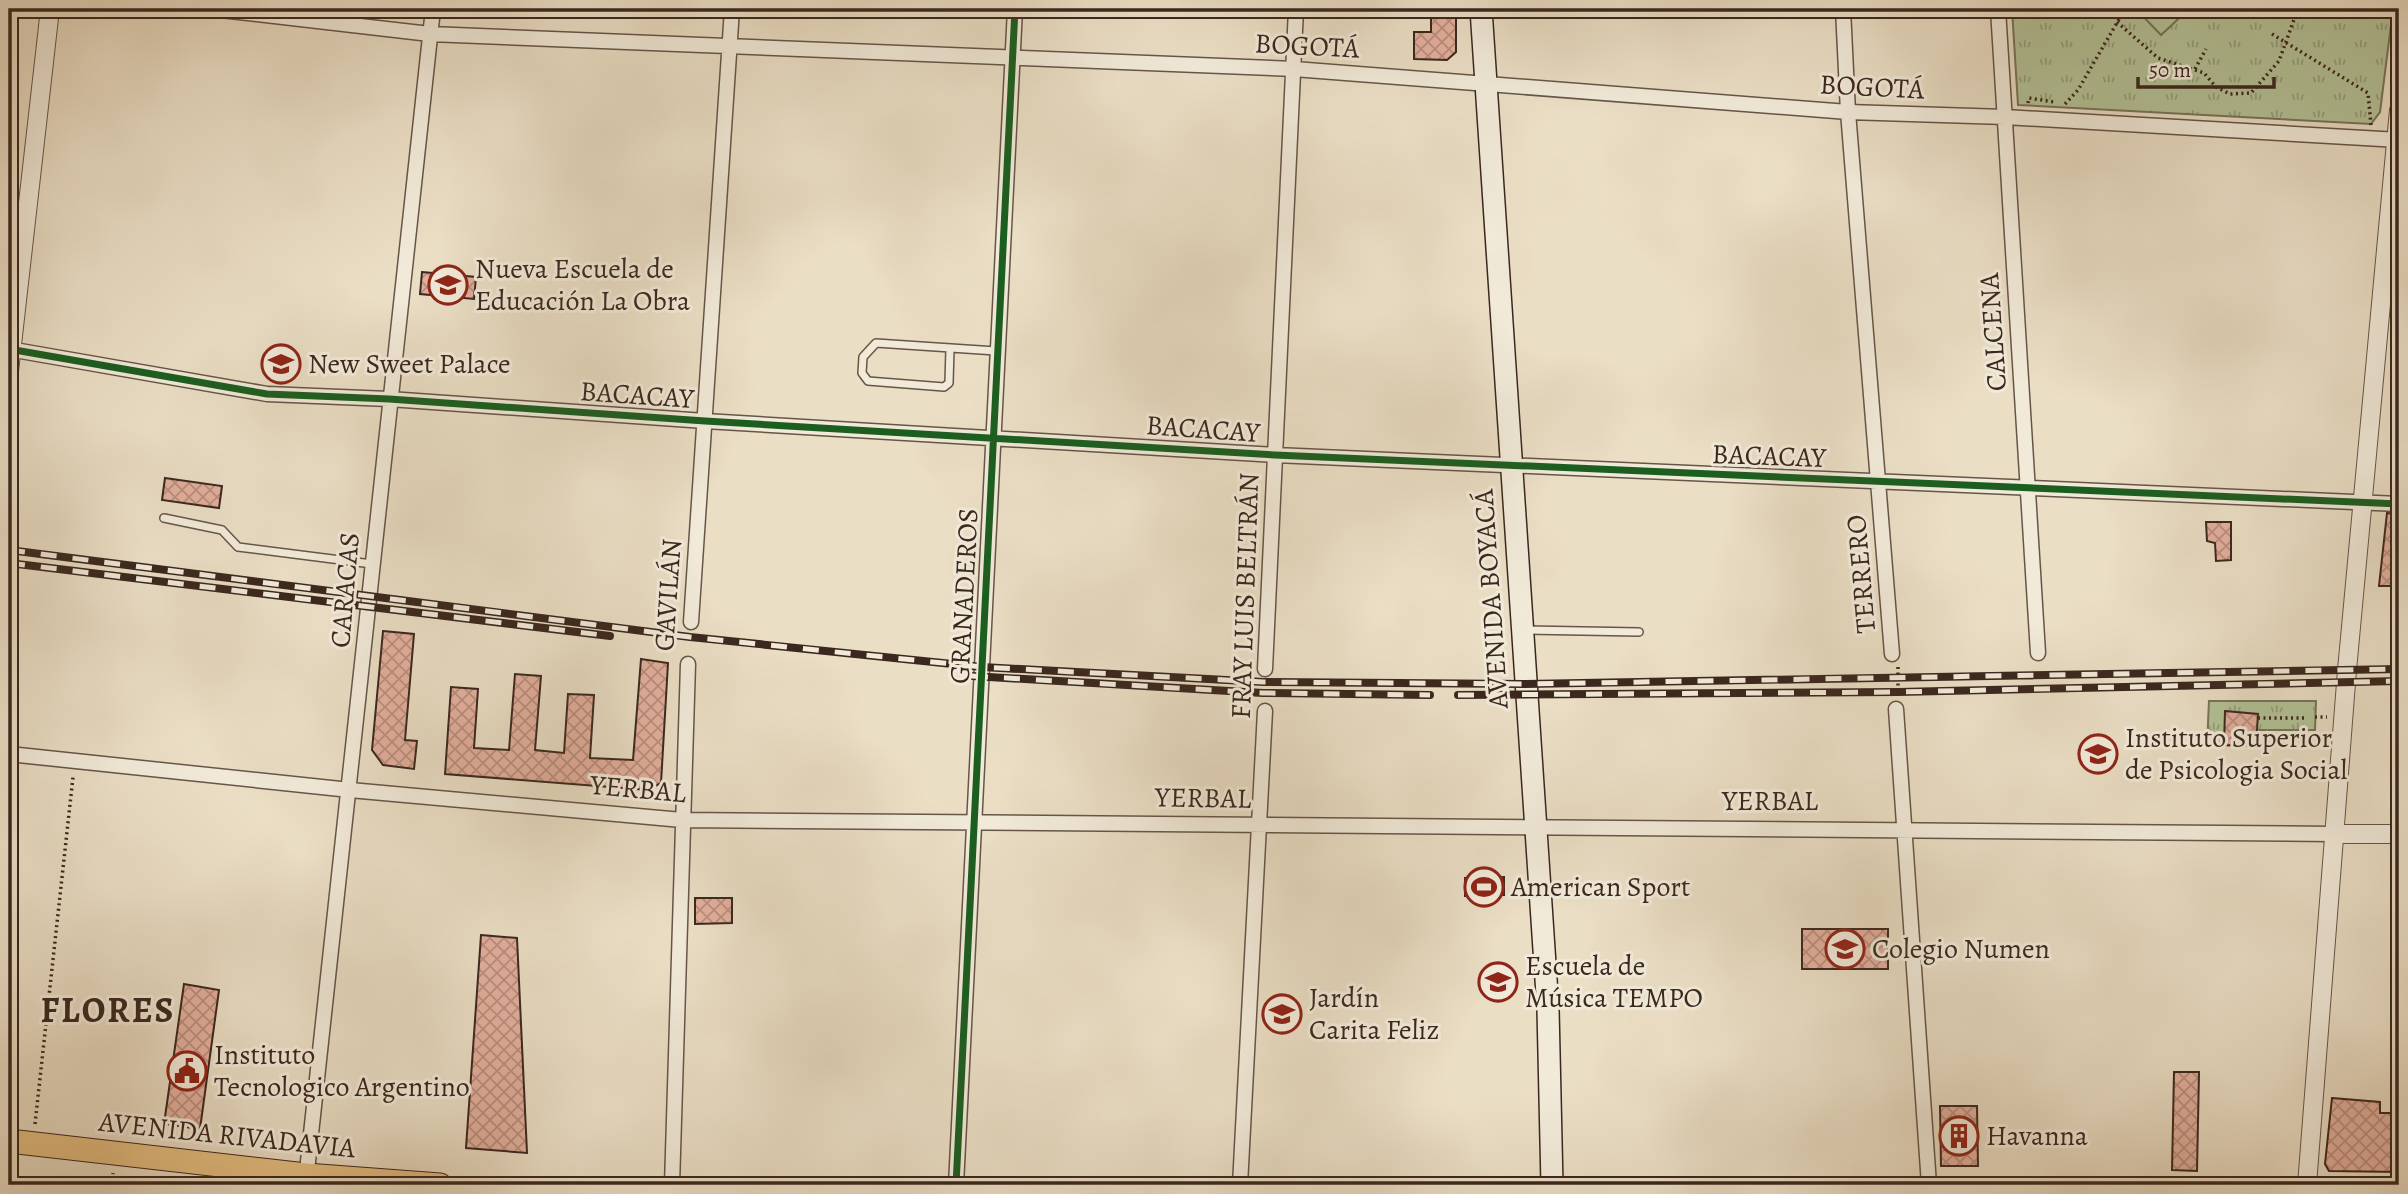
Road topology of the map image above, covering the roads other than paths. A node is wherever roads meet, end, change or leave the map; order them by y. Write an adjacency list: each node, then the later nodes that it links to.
1 (50, 9): 20 (street)
2 (212, 9): 10 (street, BOGOTÁ)
3 (432, 9): 10 (street, CARACAS)
4 (732, 9): 11 (street, GAVILÁN)
5 (1015, 9): 12 (street, GRANADEROS)
6 (1296, 9): 13 (street, FRAY LUIS BELTRÁN)
7 (1481, 9): 14 (main road, AVENIDA BOYACÁ)
8 (1843, 9): 16 (street, TERRERO)
9 (1998, 9): 17 (street, CALCENA)
10 (430, 34): 11 (street, BOGOTÁ); 23 (street, CARACAS)
11 (730, 48): 12 (street, BOGOTÁ); 24 (street, GAVILÁN)
12 (1012, 59): 13 (street, BOGOTÁ); 21 (street, GRANADEROS)
13 (1294, 69): 14 (street, BOGOTÁ); 26 (street, FRAY LUIS BELTRÁN)
14 (1487, 82): 16 (street, BOGOTÁ); 27 (main road, AVENIDA BOYACÁ)
15 (2399, 110): 18 (street)
16 (1848, 112): 17 (street, BOGOTÁ); 28 (street, TERRERO)
17 (2005, 117): 18 (street, BOGOTÁ); 29 (street, CALCENA)
18 (2398, 140): 30 (street)
19 (950, 348): 19 (lane); 21 (lane)
20 (10, 349): 22 (street); 23 (street, BACACAY)
21 (996, 351): 25 (street, GRANADEROS)
22 (9, 371)
23 (389, 399): 24 (street, BACACAY); 33 (street, CARACAS)
24 (705, 421): 25 (street, BACACAY); 34 (street, GAVILÁN)
25 (992, 437): 26 (street, BACACAY); 46 (street, GRANADEROS)
26 (1275, 455): 27 (street, BACACAY); 40 (street, FRAY LUIS BELTRÁN)
27 (1510, 466): 28 (street, BACACAY); 35 (main road, AVENIDA BOYACÁ)
28 (1878, 482): 29 (street, BACACAY); 38 (street, TERRERO)
29 (2028, 486): 30 (street, BACACAY); 37 (street, CALCENA)
30 (2363, 504): 31 (street, BACACAY); 50 (street)
31 (2399, 504)
32 (164, 518): 33 (lane)
33 (372, 565): 44 (street, CARACAS)
34 (691, 622)
35 (1522, 630): 36 (lane); 48 (main road, AVENIDA BOYACÁ)
36 (1639, 632)
37 (2038, 653)
38 (1890, 660)
39 (688, 664): 45 (street, GAVILÁN)
40 (1265, 669)
41 (1896, 709): 49 (street)
42 (1265, 711): 47 (street, FRAY LUIS BELTRÁN)
43 (9, 754): 44 (street, YERBAL)
44 (350, 790): 45 (street, YERBAL); 53 (street, CARACAS)
45 (682, 820): 46 (street, YERBAL); 55 (street, GAVILÁN)
46 (973, 821): 47 (street, YERBAL); 56 (street, GRANADEROS)
47 (1257, 825): 48 (street, YERBAL); 57 (street, FRAY LUIS BELTRÁN)
48 (1535, 826): 49 (street, YERBAL); 58 (main road, AVENIDA BOYACÁ)
49 (1903, 828): 50 (street, YERBAL); 59 (street)
50 (2334, 834): 51 (street, YERBAL); 60 (street)
51 (2399, 834)
52 (9, 1141): 53 (main road, AVENIDA RIVADAVIA)
53 (306, 1180): 54 (main road, AVENIDA RIVADAVIA)
54 (440, 1185)
55 (672, 1185)
56 (956, 1185)
57 (1240, 1185)
58 (1552, 1185)
59 (1929, 1185)
60 (2307, 1185)

